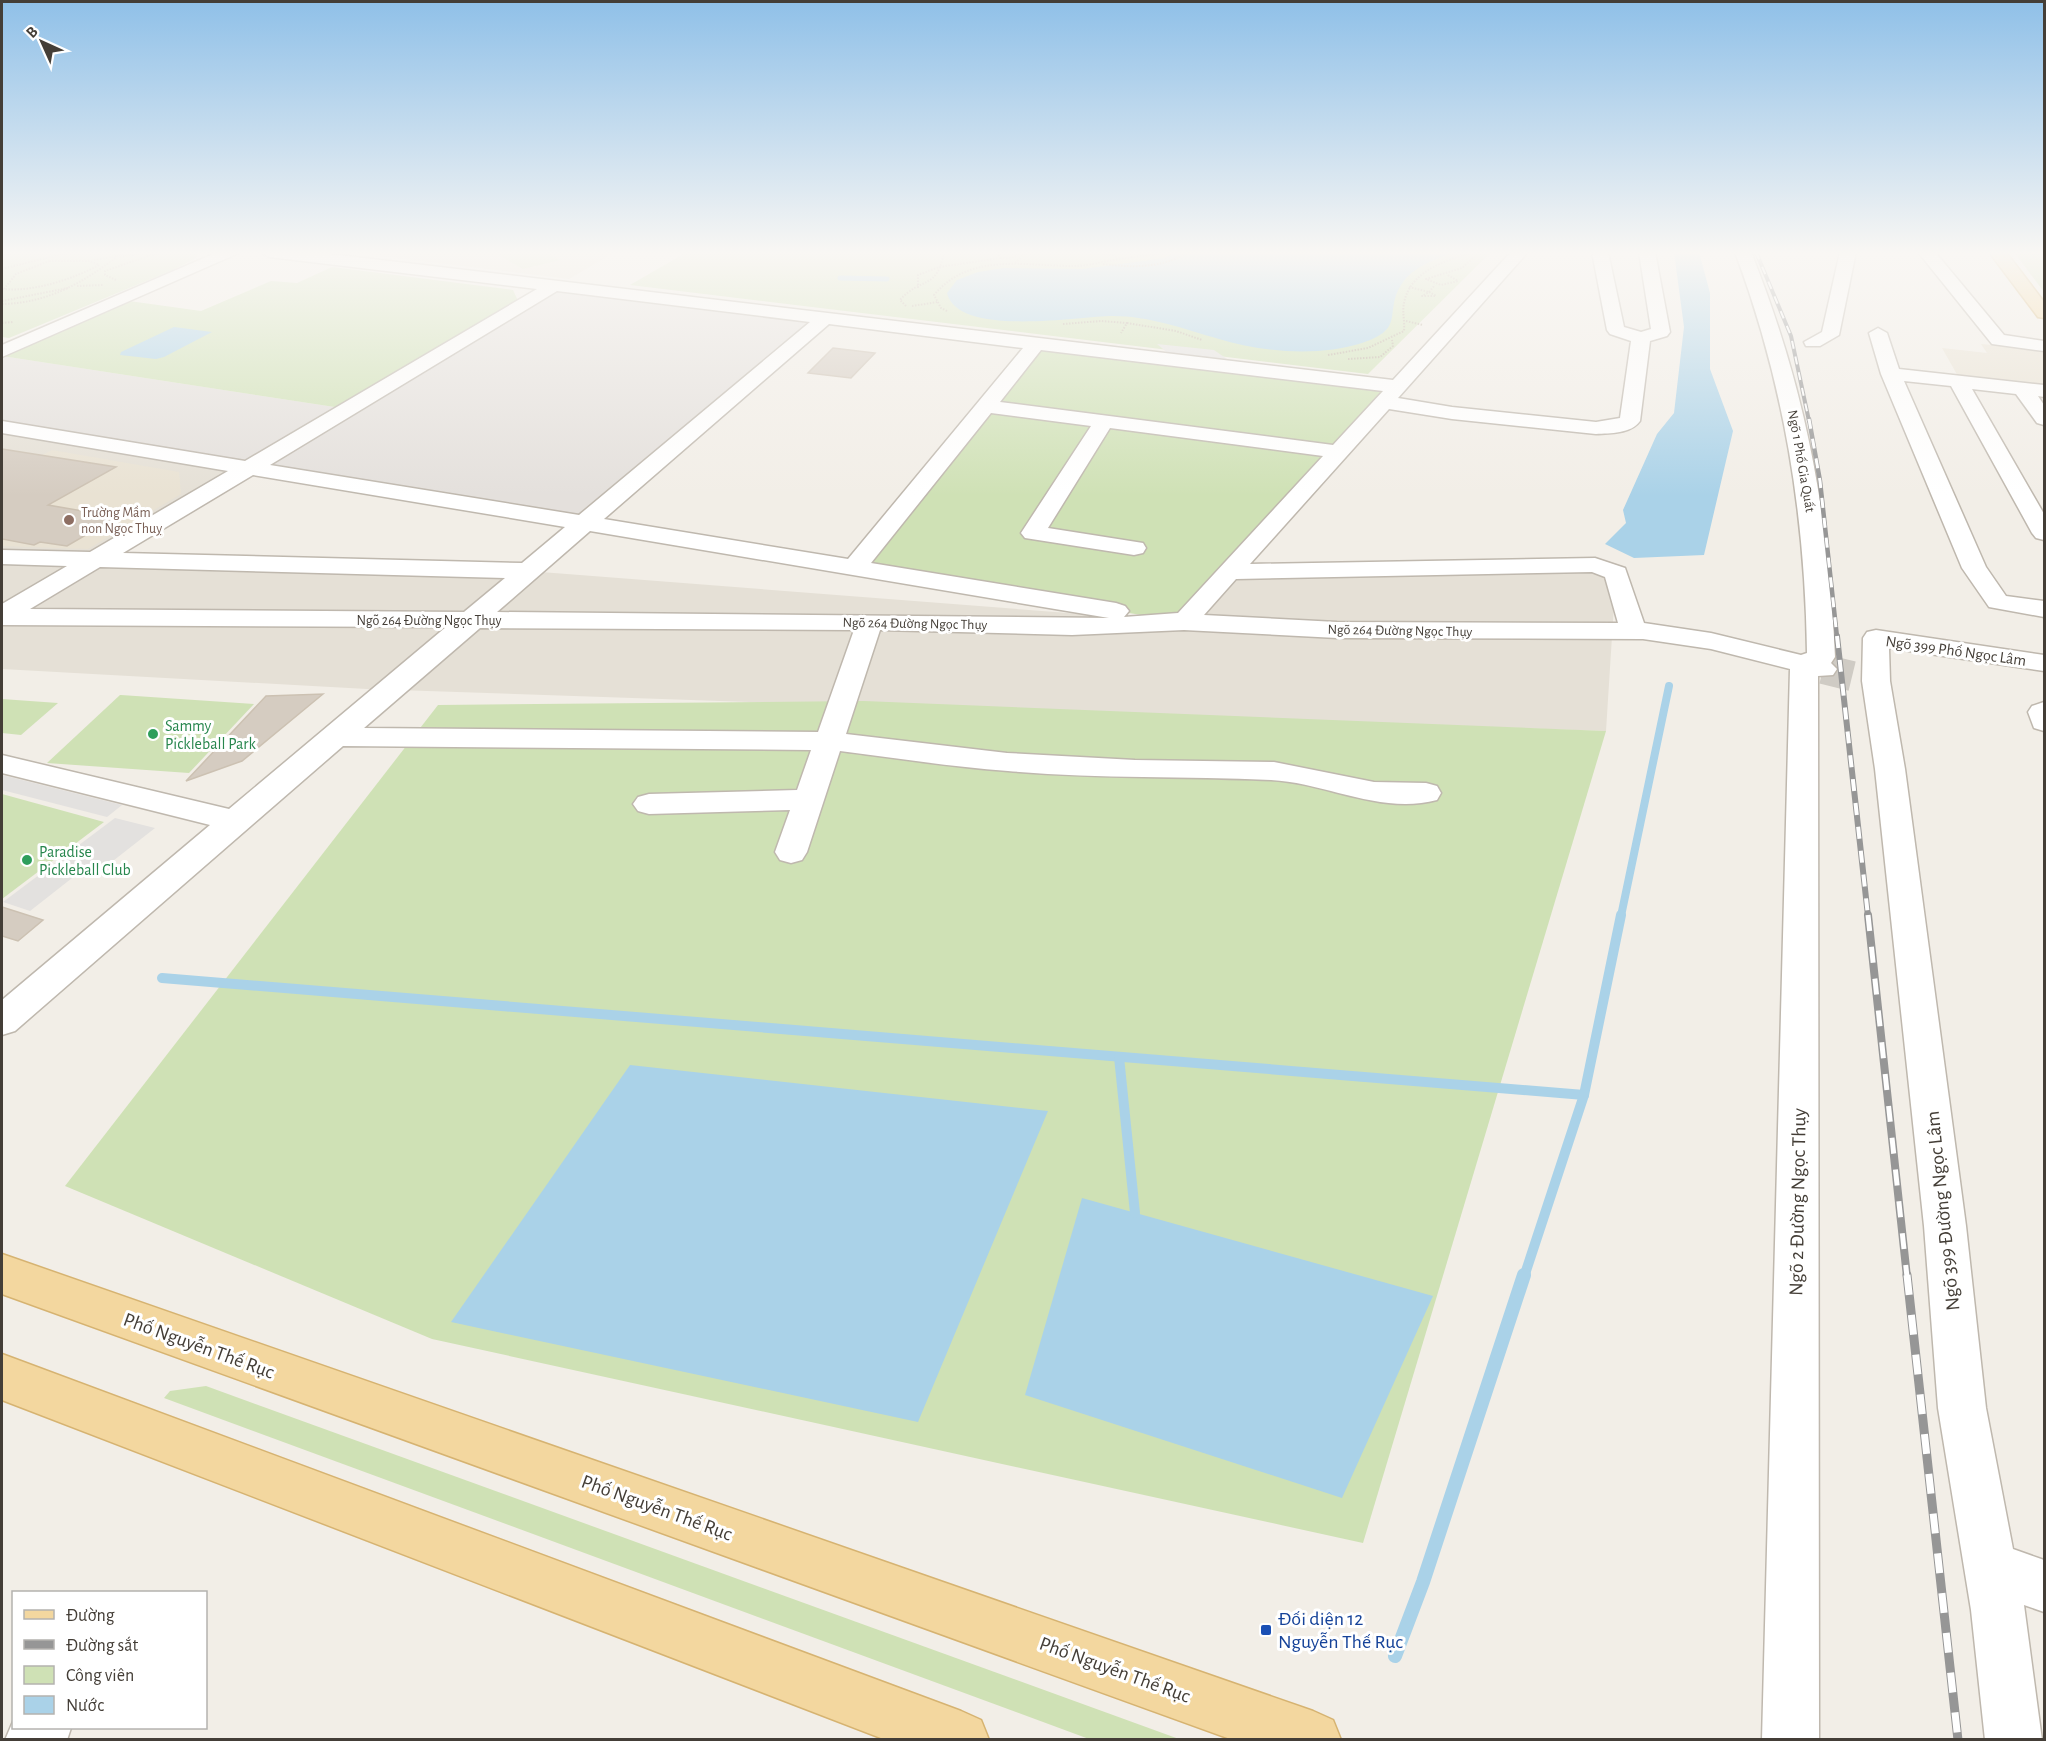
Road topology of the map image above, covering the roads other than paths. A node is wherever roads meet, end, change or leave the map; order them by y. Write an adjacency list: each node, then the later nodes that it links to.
1 (45, 333): 16 (street)
2 (475, 333): 27 (street)
3 (808, 333): 28 (street)
4 (945, 333): 14 (street)
5 (1447, 333): 21 (street)
6 (1626, 333): 12 (street)
7 (1656, 333): 12 (street)
8 (1773, 333): 43 (street, Ngõ 1 Phố Gia Quất)
9 (1830, 333): 13 (street)
10 (1878, 333): 17 (street)
11 (1992, 333): 15 (street)
12 (1641, 338): 21 (street)
13 (1813, 342)
14 (1036, 344): 21 (street); 22 (street)
15 (2044, 346)
16 (2, 352)
17 (1891, 374): 18 (street); 36 (street)
18 (1957, 381): 19 (street); 29 (street)
19 (2022, 388): 20 (street); 23 (street)
20 (2044, 391)
21 (1391, 395): 26 (street)
22 (985, 406): 24 (street); 33 (street)
23 (2044, 419)
24 (1104, 422): 26 (street); 30 (street)
25 (7, 432): 27 (street)
26 (1339, 452): 35 (street)
27 (249, 468): 28 (street); 32 (street)
28 (584, 523): 33 (street); 34 (street)
29 (2044, 532)
30 (1134, 548)
31 (2, 557): 32 (street)
32 (97, 559): 34 (street); 37 (street)
33 (854, 568): 40 (street)
34 (528, 571): 38 (street)
35 (1230, 572): 40 (street); 41 (street)
36 (2044, 609)
37 (2, 616): 38 (street, Ngõ 264 Đường Ngọc Thụy)
38 (471, 620): 39 (street, Ngõ 264 Đường Ngọc Thụy); 47 (street)
39 (870, 622): 40 (street, Ngõ 264 Đường Ngọc Thụy); 48 (street)
40 (1184, 622): 41 (street, Ngõ 264 Đường Ngọc Thụy)
41 (1633, 631): 43 (street, Ngõ 264 Đường Ngọc Thụy)
42 (2044, 663): 44 (street, Ngõ 399 Phố Ngọc Lâm)
43 (1813, 666): 62 (street, Ngõ 2 Đường Ngọc Thụy)
44 (1868, 679): 58 (street, Ngõ 399 Đường Ngọc Lâm)
45 (2044, 711): 46 (street)
46 (2044, 722)
47 (334, 737): 48 (street); 53 (street)
48 (829, 741): 50 (street); 51 (street)
49 (2, 764): 53 (street)
50 (1426, 793)
51 (809, 800): 52 (street); 54 (street)
52 (649, 804)
53 (235, 821): 55 (street)
54 (791, 852)
55 (2, 1020)
56 (2, 1275): 61 (main road, Phố Nguyễn Thế Rục)
57 (2, 1377): 60 (main road)
58 (1991, 1568): 59 (street); 63 (street, Ngõ 399 Đường Ngọc Lâm)
59 (2044, 1586)
60 (961, 1740)
61 (1312, 1740)
62 (1790, 1740)
63 (2014, 1740)

